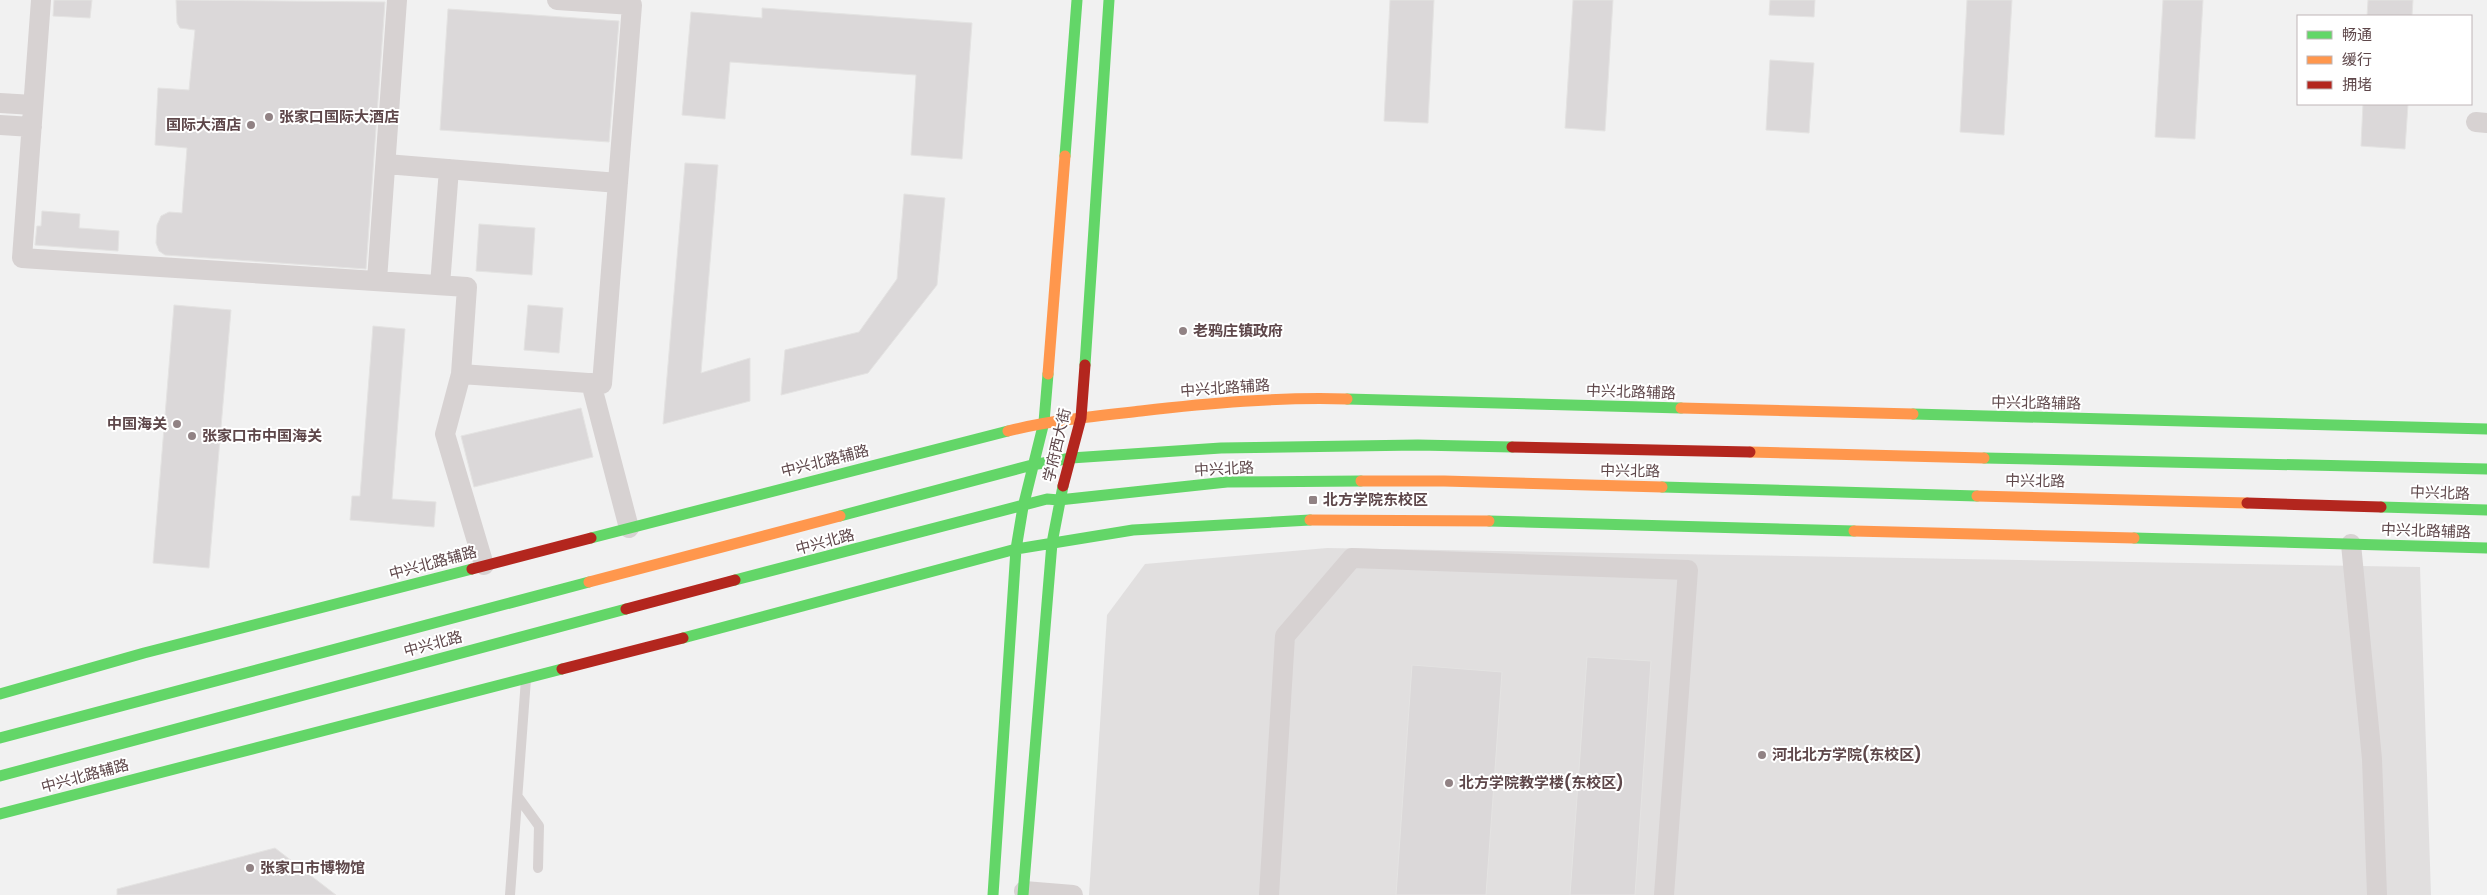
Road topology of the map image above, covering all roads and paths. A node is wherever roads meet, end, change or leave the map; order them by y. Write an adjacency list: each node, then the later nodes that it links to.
1 (41, 0): 7 (street)
2 (398, 0): 10 (street)
3 (557, 0): 12 (street)
4 (1077, 0): 18 (main road, 学府西大街)
5 (1109, 0): 17 (main road, 学府西大街)
6 (0, 103): 7 (street)
7 (33, 106): 9 (street)
8 (0, 125): 9 (street)
9 (32, 127): 13 (street)
10 (386, 164): 11 (street); 13 (street)
11 (449, 169): 12 (street); 14 (street)
12 (618, 184): 16 (street)
13 (376, 280): 14 (street)
14 (440, 285): 15 (street)
15 (461, 374): 16 (street); 31 (street)
16 (591, 383): 26 (street)
17 (1081, 418): 18 (main road, 中兴北路辅路); 19 (main road, 中兴北路辅路); 20 (main road, 学府西大街)
18 (1044, 422): 21 (main road, 学府西大街); 26 (main road, 中兴北路辅路)
19 (2487, 429)
20 (1070, 458): 21 (main road, 中兴北路); 22 (main road, 中兴北路); 23 (main road, 学府西大街)
21 (1032, 464): 24 (main road, 学府西大街); 34 (main road, 中兴北路)
22 (2487, 469)
23 (1059, 500): 24 (main road, 中兴北路); 25 (main road, 中兴北路); 27 (main road, 学府西大街)
24 (1023, 507): 30 (main road, 学府西大街); 35 (main road, 中兴北路)
25 (2487, 510)
26 (629, 528): 31 (main road, 中兴北路辅路)
27 (1052, 543): 28 (main road, 中兴北路辅路); 30 (main road, 中兴北路辅路); 39 (main road, 学府西大街)
28 (2351, 544): 29 (main road, 中兴北路辅路); 45 (street)
29 (2487, 548)
30 (1016, 549): 32 (main road, 中兴北路辅路); 41 (main road, 学府西大街)
31 (484, 565): 33 (main road, 中兴北路辅路)
32 (526, 678): 36 (lane); 37 (main road, 中兴北路辅路)
33 (0, 694)
34 (0, 738)
35 (0, 776)
36 (517, 796): 38 (lane); 40 (lane)
37 (0, 814)
38 (538, 868)
39 (1024, 893): 42 (street)
40 (510, 895)
41 (993, 895)
42 (1073, 895)
43 (1270, 895): 44 (street)
44 (1664, 895)
45 (2378, 895)

